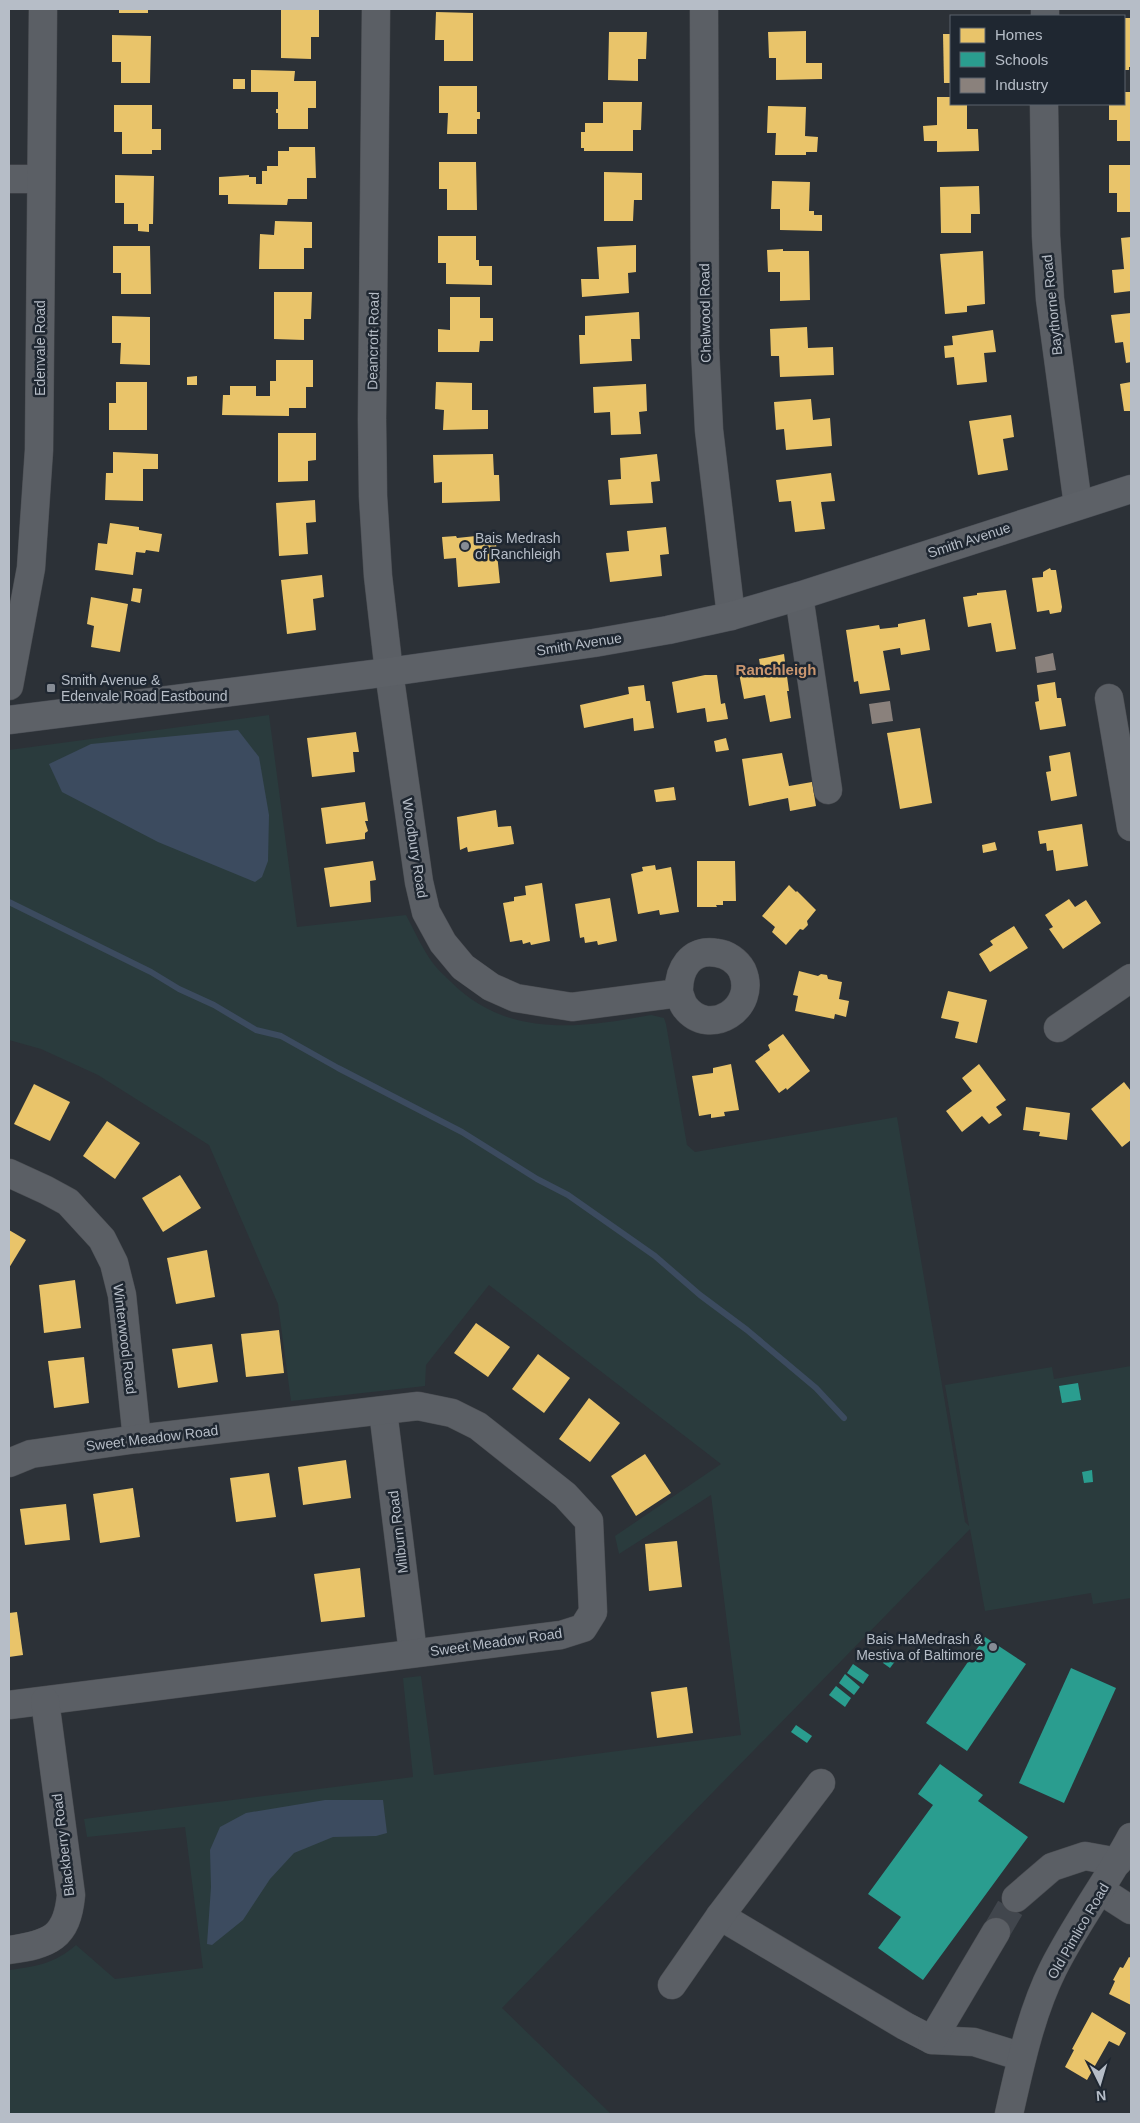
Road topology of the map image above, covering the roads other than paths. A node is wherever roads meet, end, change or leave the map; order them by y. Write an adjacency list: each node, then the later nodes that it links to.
1 (43, 9): 6 (street, Edenvale Road)
2 (376, 9): 11 (street, Deancroft Road)
3 (704, 9): 10 (street, Chelwood Road)
4 (1044, 105): 8 (street, Baythorne Road)
5 (9, 179): 6 (street)
6 (41, 179): 12 (street, Edenvale Road)
7 (1131, 488): 8 (main road, Smith Avenue)
8 (1078, 505): 9 (main road, Smith Avenue)
9 (799, 596): 10 (main road, Smith Avenue); 16 (street)
10 (731, 616): 11 (main road, Smith Avenue)
11 (389, 672): 14 (main road, Smith Avenue); 19 (street, Woodbury Road)
12 (9, 686)
13 (1109, 698): 15 (street)
14 (9, 720)
15 (1127, 776): 17 (street)
16 (828, 790)
17 (1131, 827)
18 (1131, 978): 20 (street)
19 (679, 993)
20 (1058, 1028)
21 (9, 1173): 23 (street, Winterwood Road)
22 (383, 1411): 23 (street, Sweet Meadow Road); 25 (street, Milburn Road); 25 (street, Sweet Meadow Road)
23 (137, 1438): 24 (street, Sweet Meadow Road)
24 (9, 1463)
25 (413, 1653): 26 (street, Sweet Meadow Road)
26 (45, 1701): 27 (street, Sweet Meadow Road); 36 (street, Blackberry Road)
27 (9, 1705)
28 (821, 1783): 34 (street)
29 (1131, 1838): 30 (street, Old Pimlico Road)
30 (1118, 1862): 31 (street, Old Pimlico Road); 32 (street)
31 (1100, 1890): 33 (street); 39 (street, Old Pimlico Road)
32 (1016, 1898)
33 (1131, 1910)
34 (720, 1916): 37 (street); 38 (street)
35 (996, 1932): 38 (street)
36 (9, 1950)
37 (672, 1985)
38 (932, 2040): 39 (street)
39 (1022, 2057): 40 (street, Old Pimlico Road)
40 (1009, 2114)

